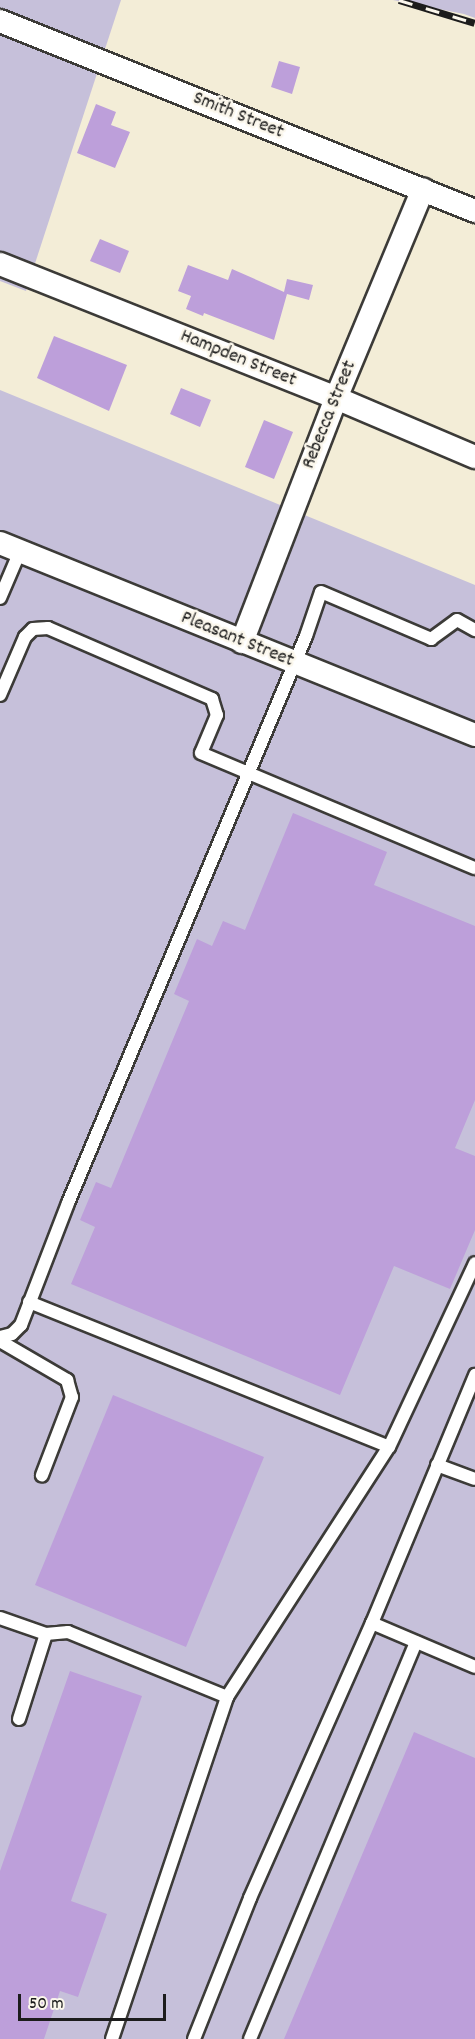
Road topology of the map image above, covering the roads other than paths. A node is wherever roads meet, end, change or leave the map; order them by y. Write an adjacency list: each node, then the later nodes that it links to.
1 (0, 21): 2 (street, Smith Street)
2 (423, 189): 3 (street, Smith Street); 5 (street, Rebecca Street)
3 (475, 211)
4 (0, 264): 5 (street, Hampden Street)
5 (336, 398): 6 (street, Hampden Street); 10 (street, Rebecca Street)
6 (475, 457)
7 (10, 547): 8 (lane); 10 (street, Pleasant Street)
8 (0, 598)
9 (475, 630): 11 (lane)
10 (242, 642): 11 (street, Pleasant Street)
11 (294, 663): 13 (street, Pleasant Street); 14 (lane)
12 (0, 695): 14 (lane)
13 (475, 735)
14 (246, 773): 15 (lane); 17 (lane)
15 (475, 868)
16 (475, 1263): 20 (lane)
17 (30, 1302): 18 (lane); 20 (lane)
18 (0, 1339): 22 (lane)
19 (475, 1376): 21 (lane)
20 (389, 1447): 29 (lane)
21 (437, 1466): 23 (lane); 25 (lane)
22 (42, 1475)
23 (475, 1479)
24 (0, 1618): 26 (lane)
25 (372, 1623): 27 (lane); 32 (lane)
26 (46, 1634): 29 (lane); 30 (lane)
27 (416, 1642): 28 (lane); 33 (lane)
28 (475, 1667)
29 (227, 1697): 31 (lane)
30 (19, 1719)
31 (112, 2039)
32 (194, 2039)
33 (250, 2039)

